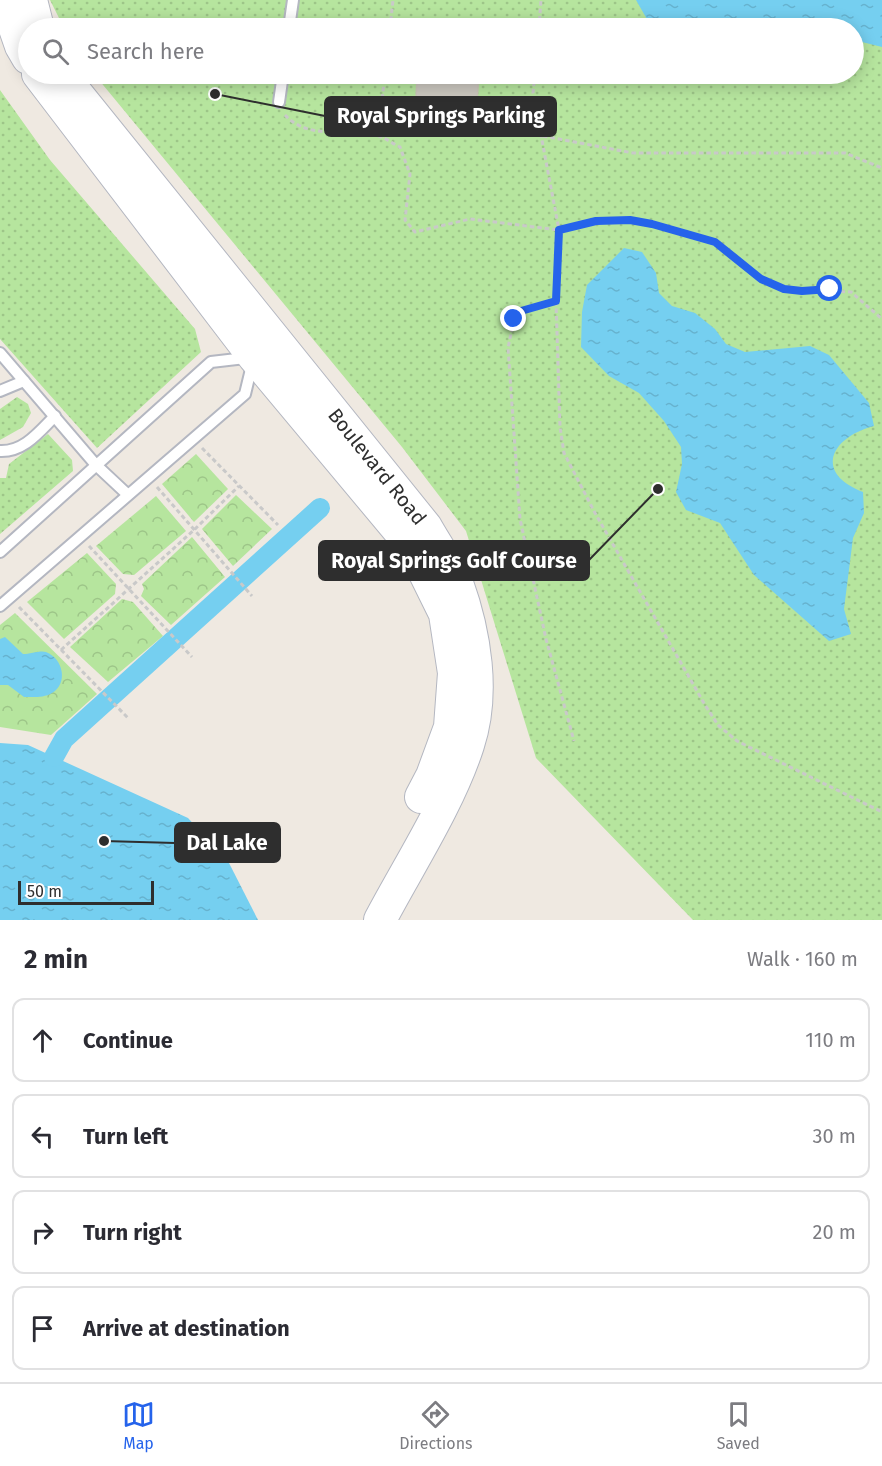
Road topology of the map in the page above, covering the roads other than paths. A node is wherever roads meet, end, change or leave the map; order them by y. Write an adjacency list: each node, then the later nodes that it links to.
1 (5, 0): 6 (main road)
2 (31, 0): 4 (main road)
3 (292, 0): 5 (lane)
4 (36, 18)
5 (290, 18)
6 (18, 38)
7 (46, 84): 11 (main road, Boulevard Road)
8 (68, 84): 11 (main road, Boulevard Road)
9 (282, 84): 10 (lane)
10 (279, 102)
11 (265, 348): 17 (lane); 18 (lane); 21 (main road, Boulevard Road); 22 (main road, Boulevard Road)
12 (0, 353): 13 (lane)
13 (24, 381): 14 (lane); 15 (lane)
14 (0, 391)
15 (55, 416): 16 (lane); 17 (lane)
16 (0, 452)
17 (96, 465): 18 (lane); 19 (lane)
18 (127, 494): 20 (lane)
19 (0, 552)
20 (0, 606)
21 (356, 920)
22 (380, 920)

